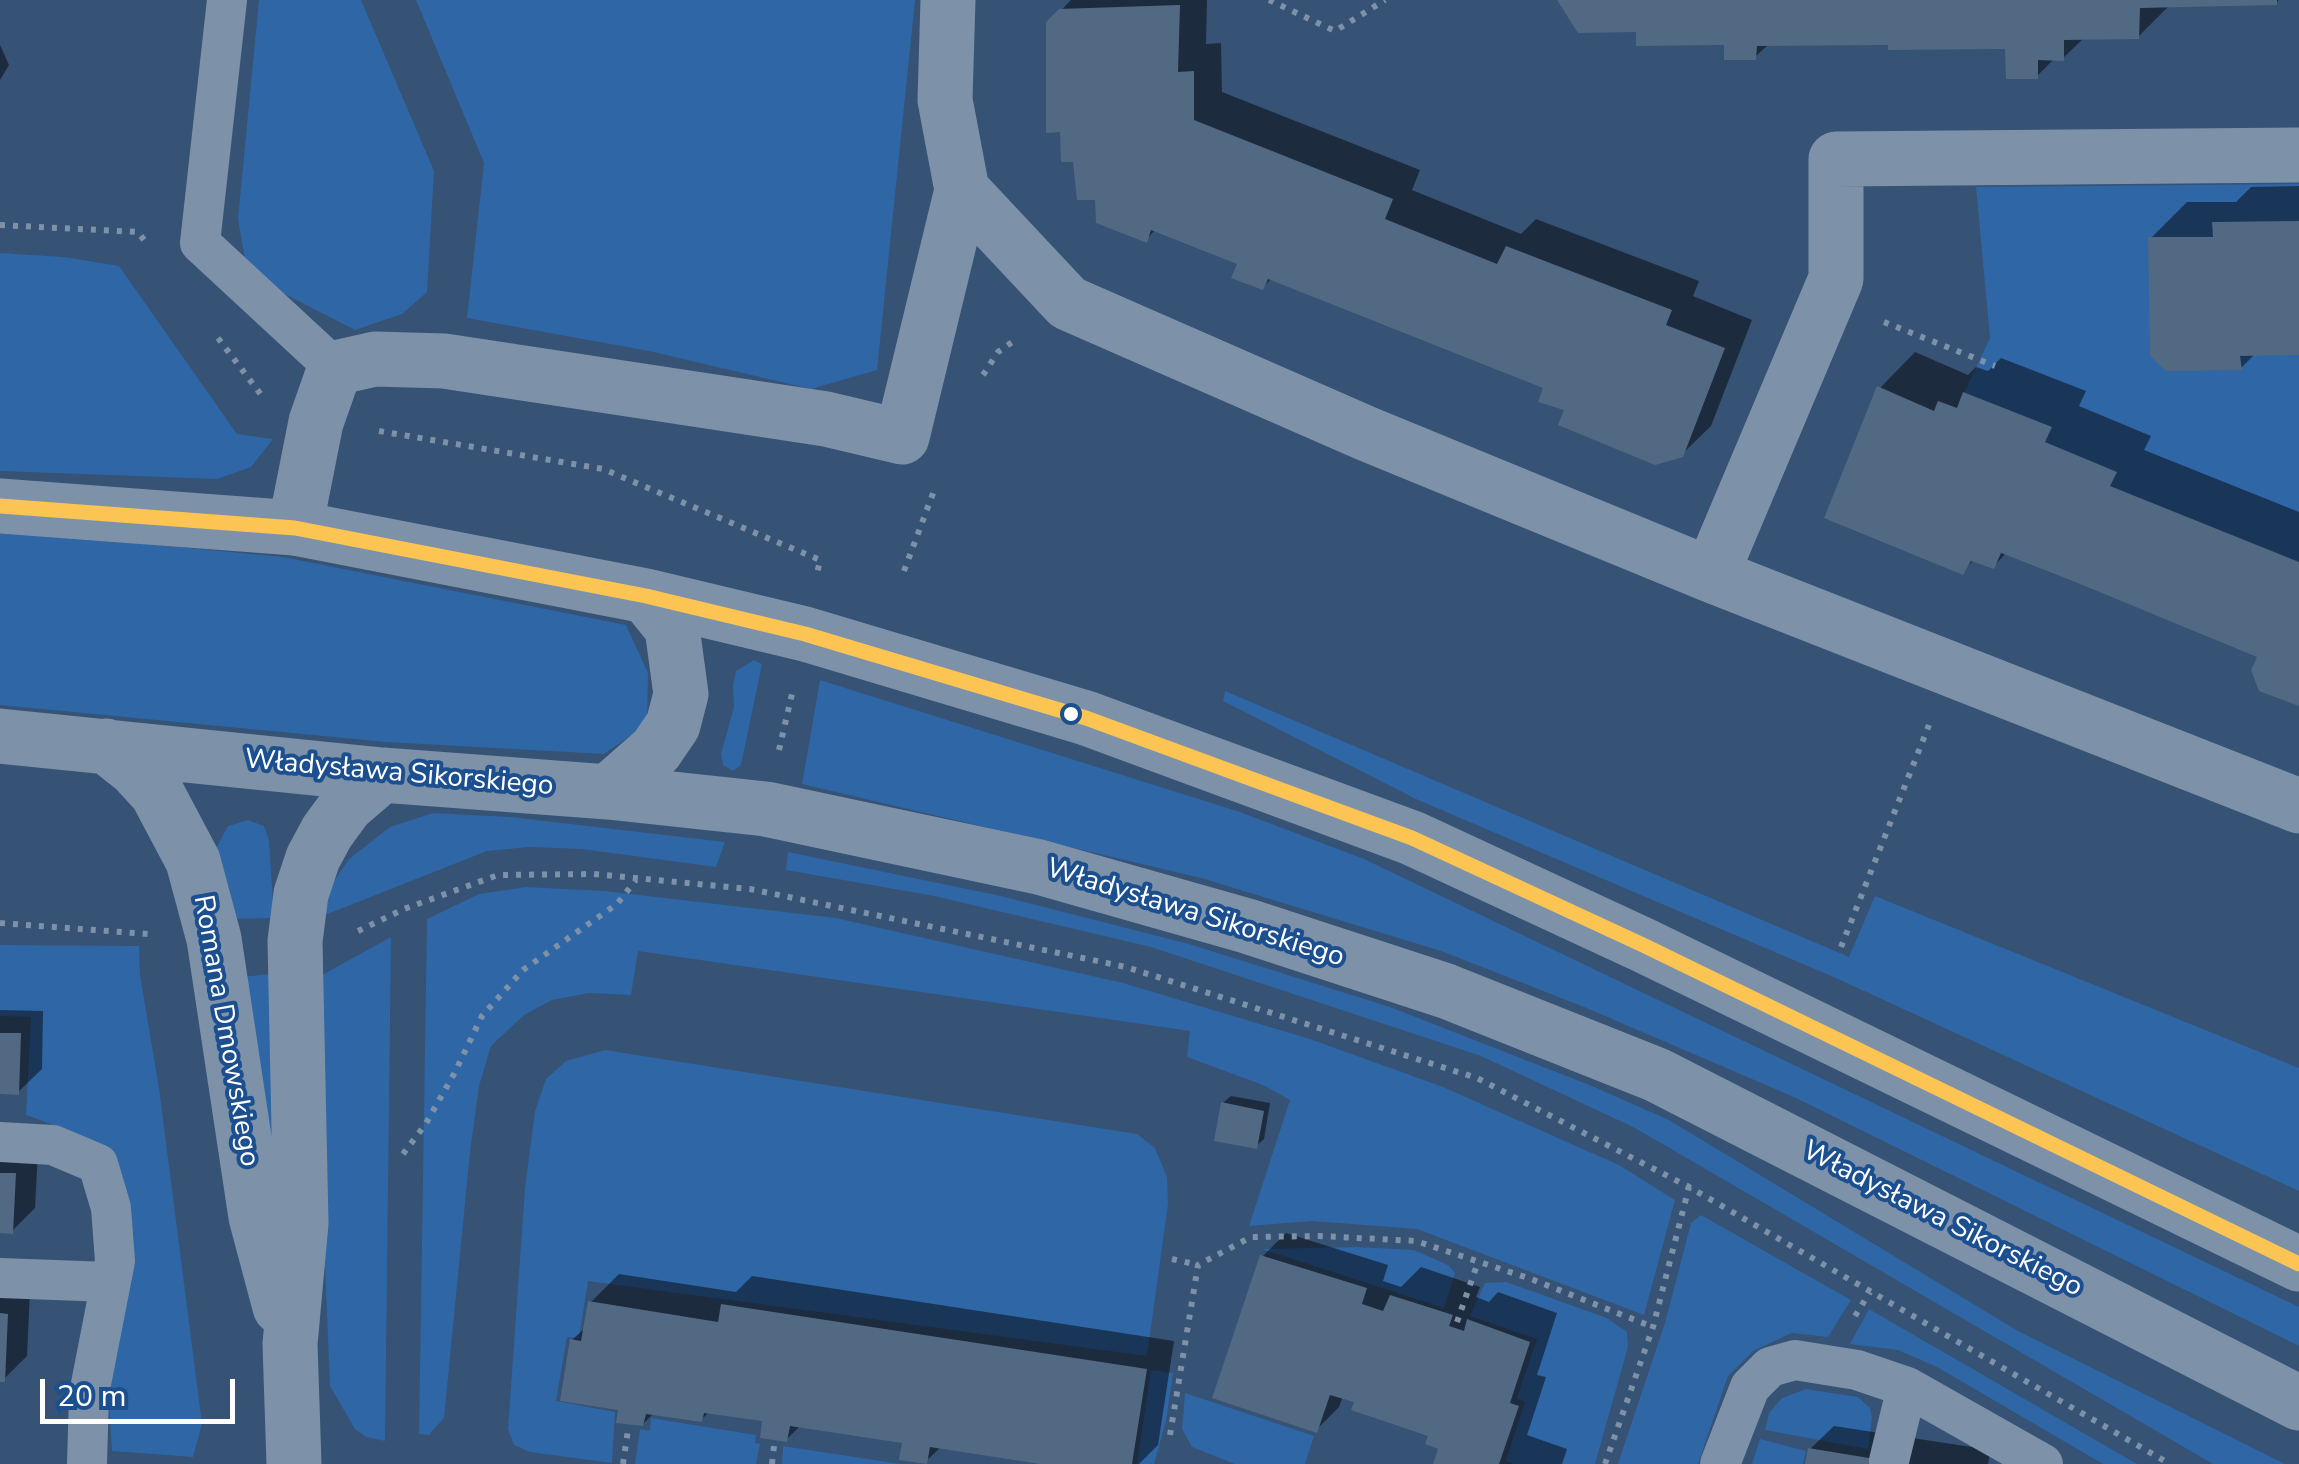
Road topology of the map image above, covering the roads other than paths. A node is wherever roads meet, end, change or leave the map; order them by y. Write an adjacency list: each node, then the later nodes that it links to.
1 (227, 0): 5 (lane)
2 (948, 0): 4 (street)
3 (2299, 154): 8 (street)
4 (962, 190): 5 (street); 8 (street)
5 (335, 368): 7 (street)
6 (0, 506): 7 (street)
7 (295, 528): 9 (street)
8 (1712, 575): 14 (street)
9 (646, 596): 13 (street); 16 (street)
10 (0, 736): 11 (street, Władysława Sikorskiego)
11 (106, 746): 12 (street, Władysława Sikorskiego); 19 (street, Romana Dmowskiego)
12 (382, 775): 13 (street, Władysława Sikorskiego); 19 (street, Romana Dmowskiego)
13 (608, 792): 21 (street, Władysława Sikorskiego)
14 (2299, 806)
15 (0, 1142): 18 (lane)
16 (2299, 1264)
17 (0, 1278): 18 (lane)
18 (109, 1282): 23 (lane)
19 (290, 1344): 24 (street, Romana Dmowskiego)
20 (1907, 1387): 22 (lane); 25 (lane); 26 (lane)
21 (2299, 1403)
22 (1889, 1461)
23 (87, 1464)
24 (294, 1464)
25 (1720, 1464)
26 (2043, 1464)

